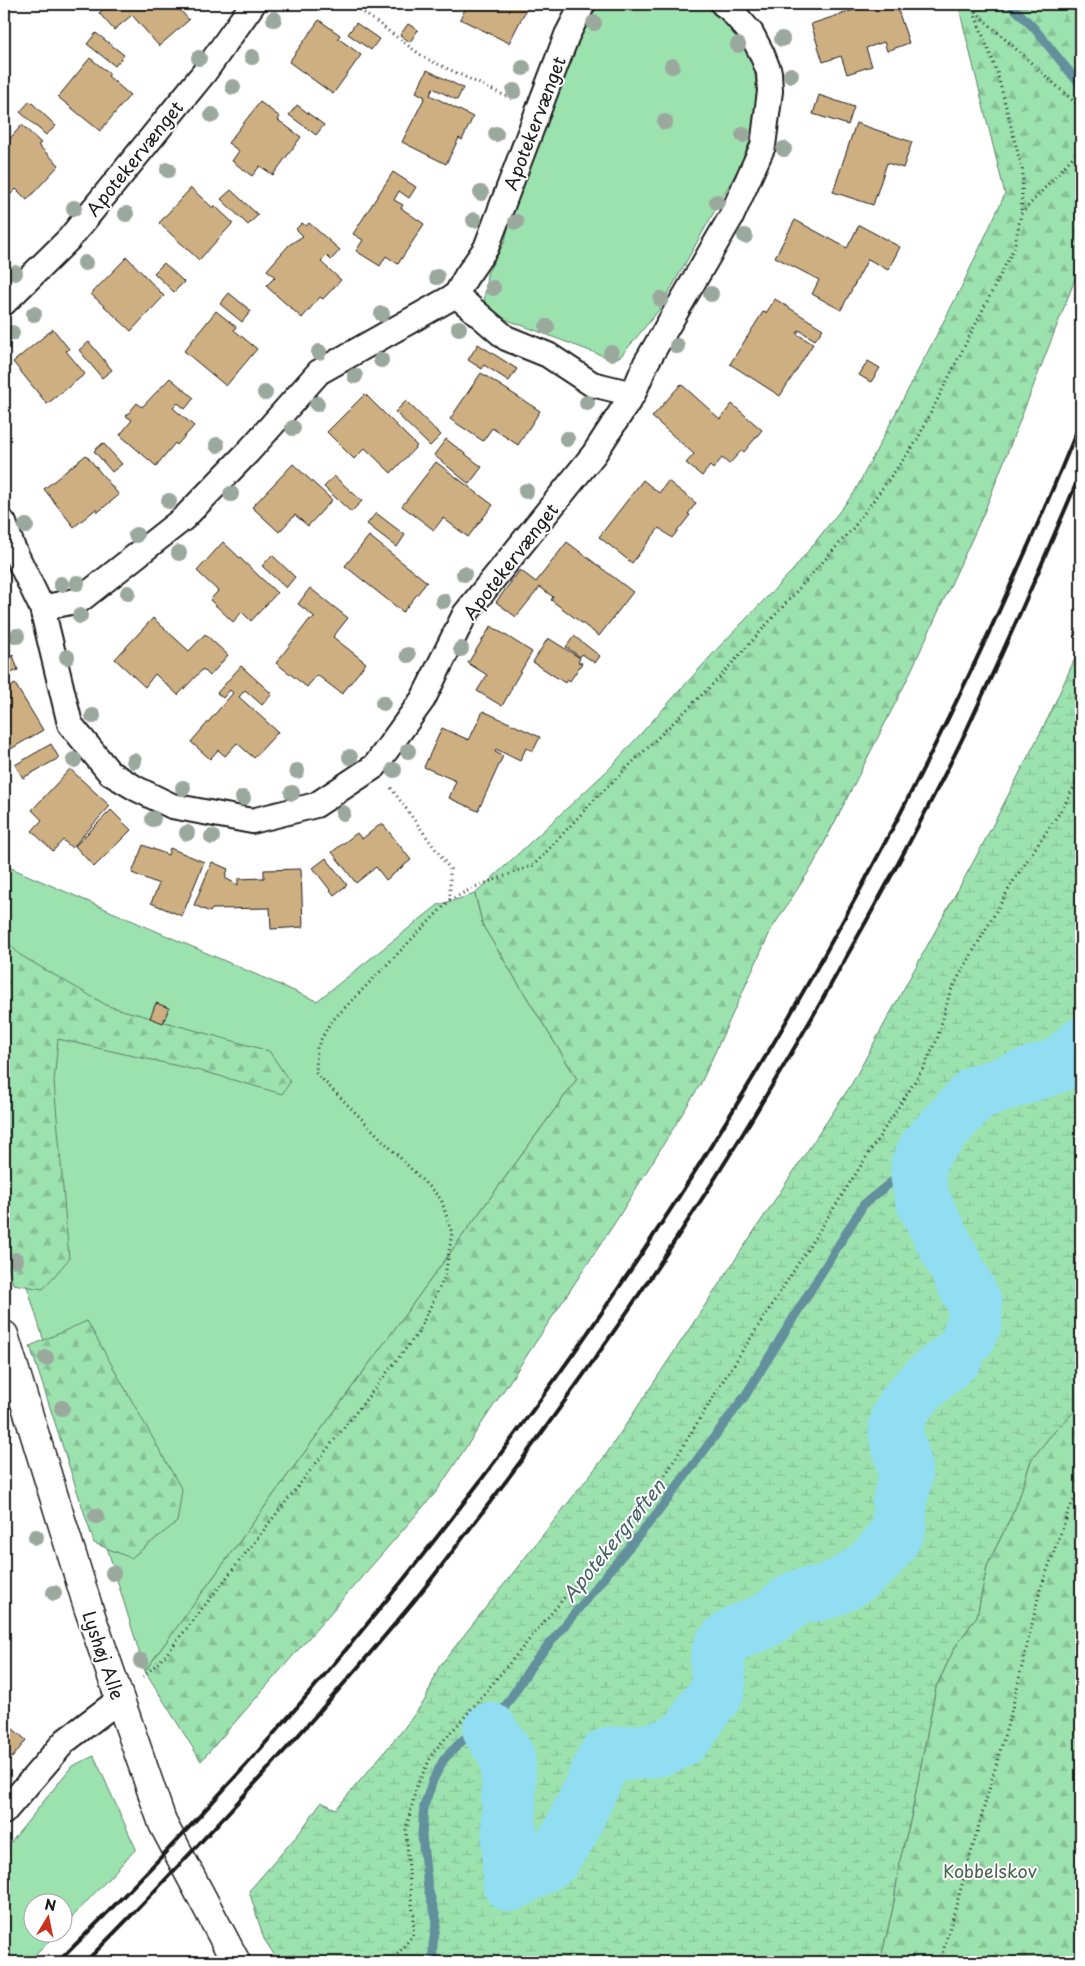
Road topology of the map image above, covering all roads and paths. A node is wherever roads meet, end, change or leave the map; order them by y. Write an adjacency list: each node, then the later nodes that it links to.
1 (253, 4): 11 (street, Apotekervænget)
2 (352, 4): 7 (path)
3 (582, 4): 7 (street, Apotekervænget)
4 (723, 4): 12 (street, Apotekervænget)
5 (971, 5): 6 (path); 9 (path)
6 (1081, 108)
7 (538, 111): 10 (street, Apotekervænget)
8 (1081, 148): 9 (path)
9 (1021, 214): 17 (path)
10 (456, 295): 12 (street); 14 (street)
11 (4, 303)
12 (633, 394): 15 (street, Apotekervænget)
13 (4, 523): 14 (street, Apotekervænget)
14 (42, 608): 15 (street, Apotekervænget)
15 (376, 766): 17 (path)
16 (1081, 774): 23 (path)
17 (450, 900): 20 (path)
18 (4, 1335): 20 (street, Lyshøj Alle)
19 (1081, 1487): 24 (path)
20 (119, 1700): 21 (street); 22 (street, Lyshøj Alle)
21 (4, 1812)
22 (236, 1962)
23 (391, 1962)
24 (940, 1962)

